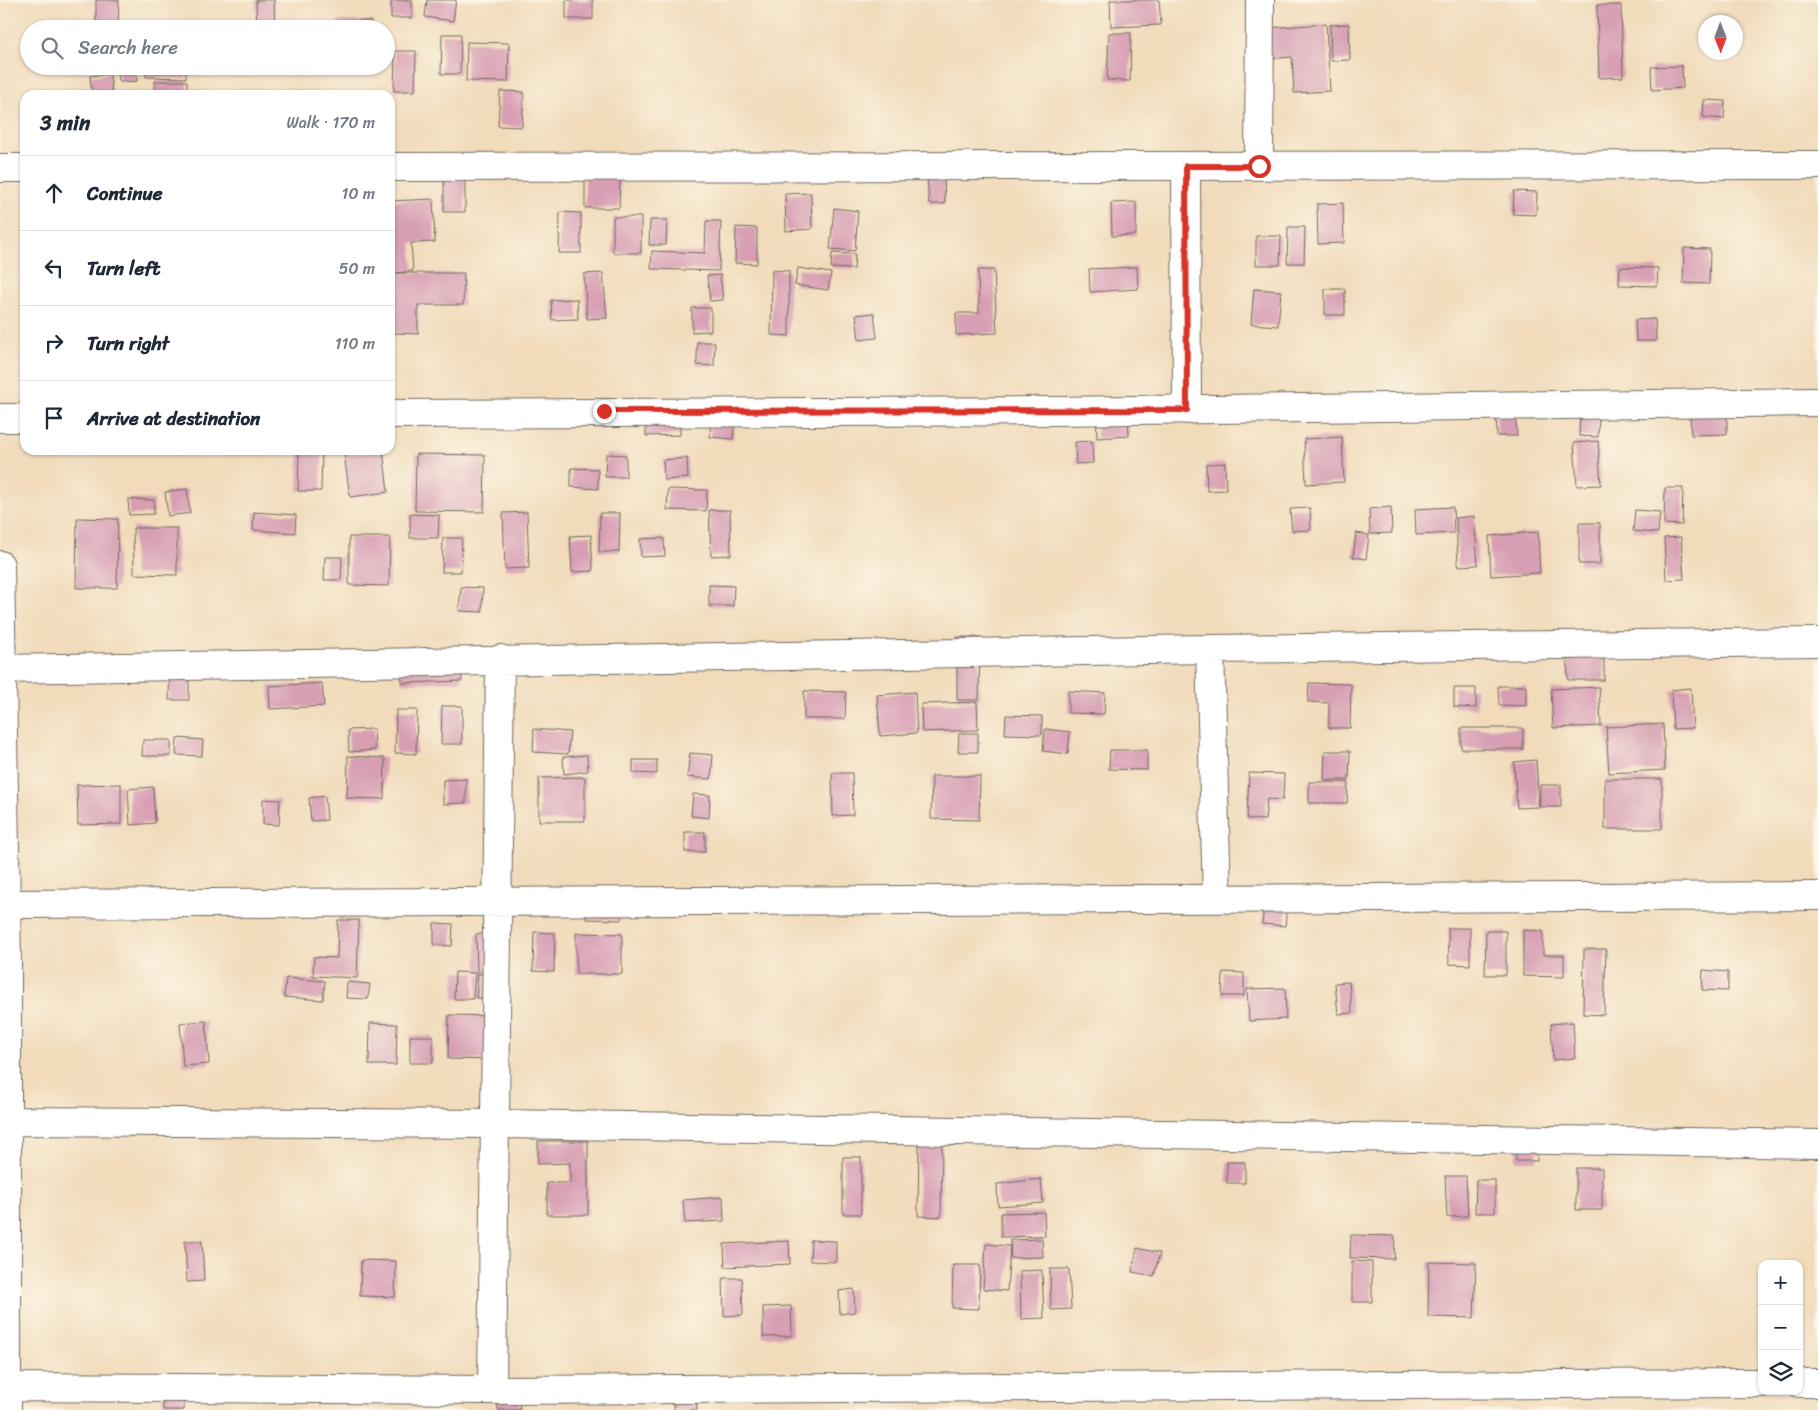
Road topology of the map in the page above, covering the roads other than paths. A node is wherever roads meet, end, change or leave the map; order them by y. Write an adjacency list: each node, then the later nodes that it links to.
1 (1260, 0): 4 (street)
2 (1818, 165): 4 (street)
3 (1186, 166): 4 (street); 5 (street); 9 (street)
4 (1259, 166)
5 (395, 167)
6 (0, 168): 7 (street)
7 (20, 168)
8 (1818, 402): 9 (street)
9 (1187, 410): 10 (street)
10 (395, 414)
11 (0, 418): 12 (street)
12 (20, 418)
13 (0, 565): 17 (street)
14 (1818, 642): 15 (street)
15 (1210, 649): 16 (street); 19 (street)
16 (500, 660): 17 (street); 20 (street)
17 (0, 669): 21 (street)
18 (1818, 896): 19 (street)
19 (1216, 899): 20 (street)
20 (497, 903): 21 (street); 24 (street)
21 (6, 904): 22 (street)
22 (3, 964): 23 (street)
23 (7, 1120): 24 (street); 26 (street)
24 (494, 1124): 25 (street); 30 (street)
25 (1818, 1144)
26 (3, 1198): 31 (street)
27 (1803, 1383): 28 (street)
28 (1818, 1383)
29 (1758, 1384): 32 (street)
30 (492, 1390): 31 (street); 32 (street)
31 (7, 1398)
32 (1272, 1398)

